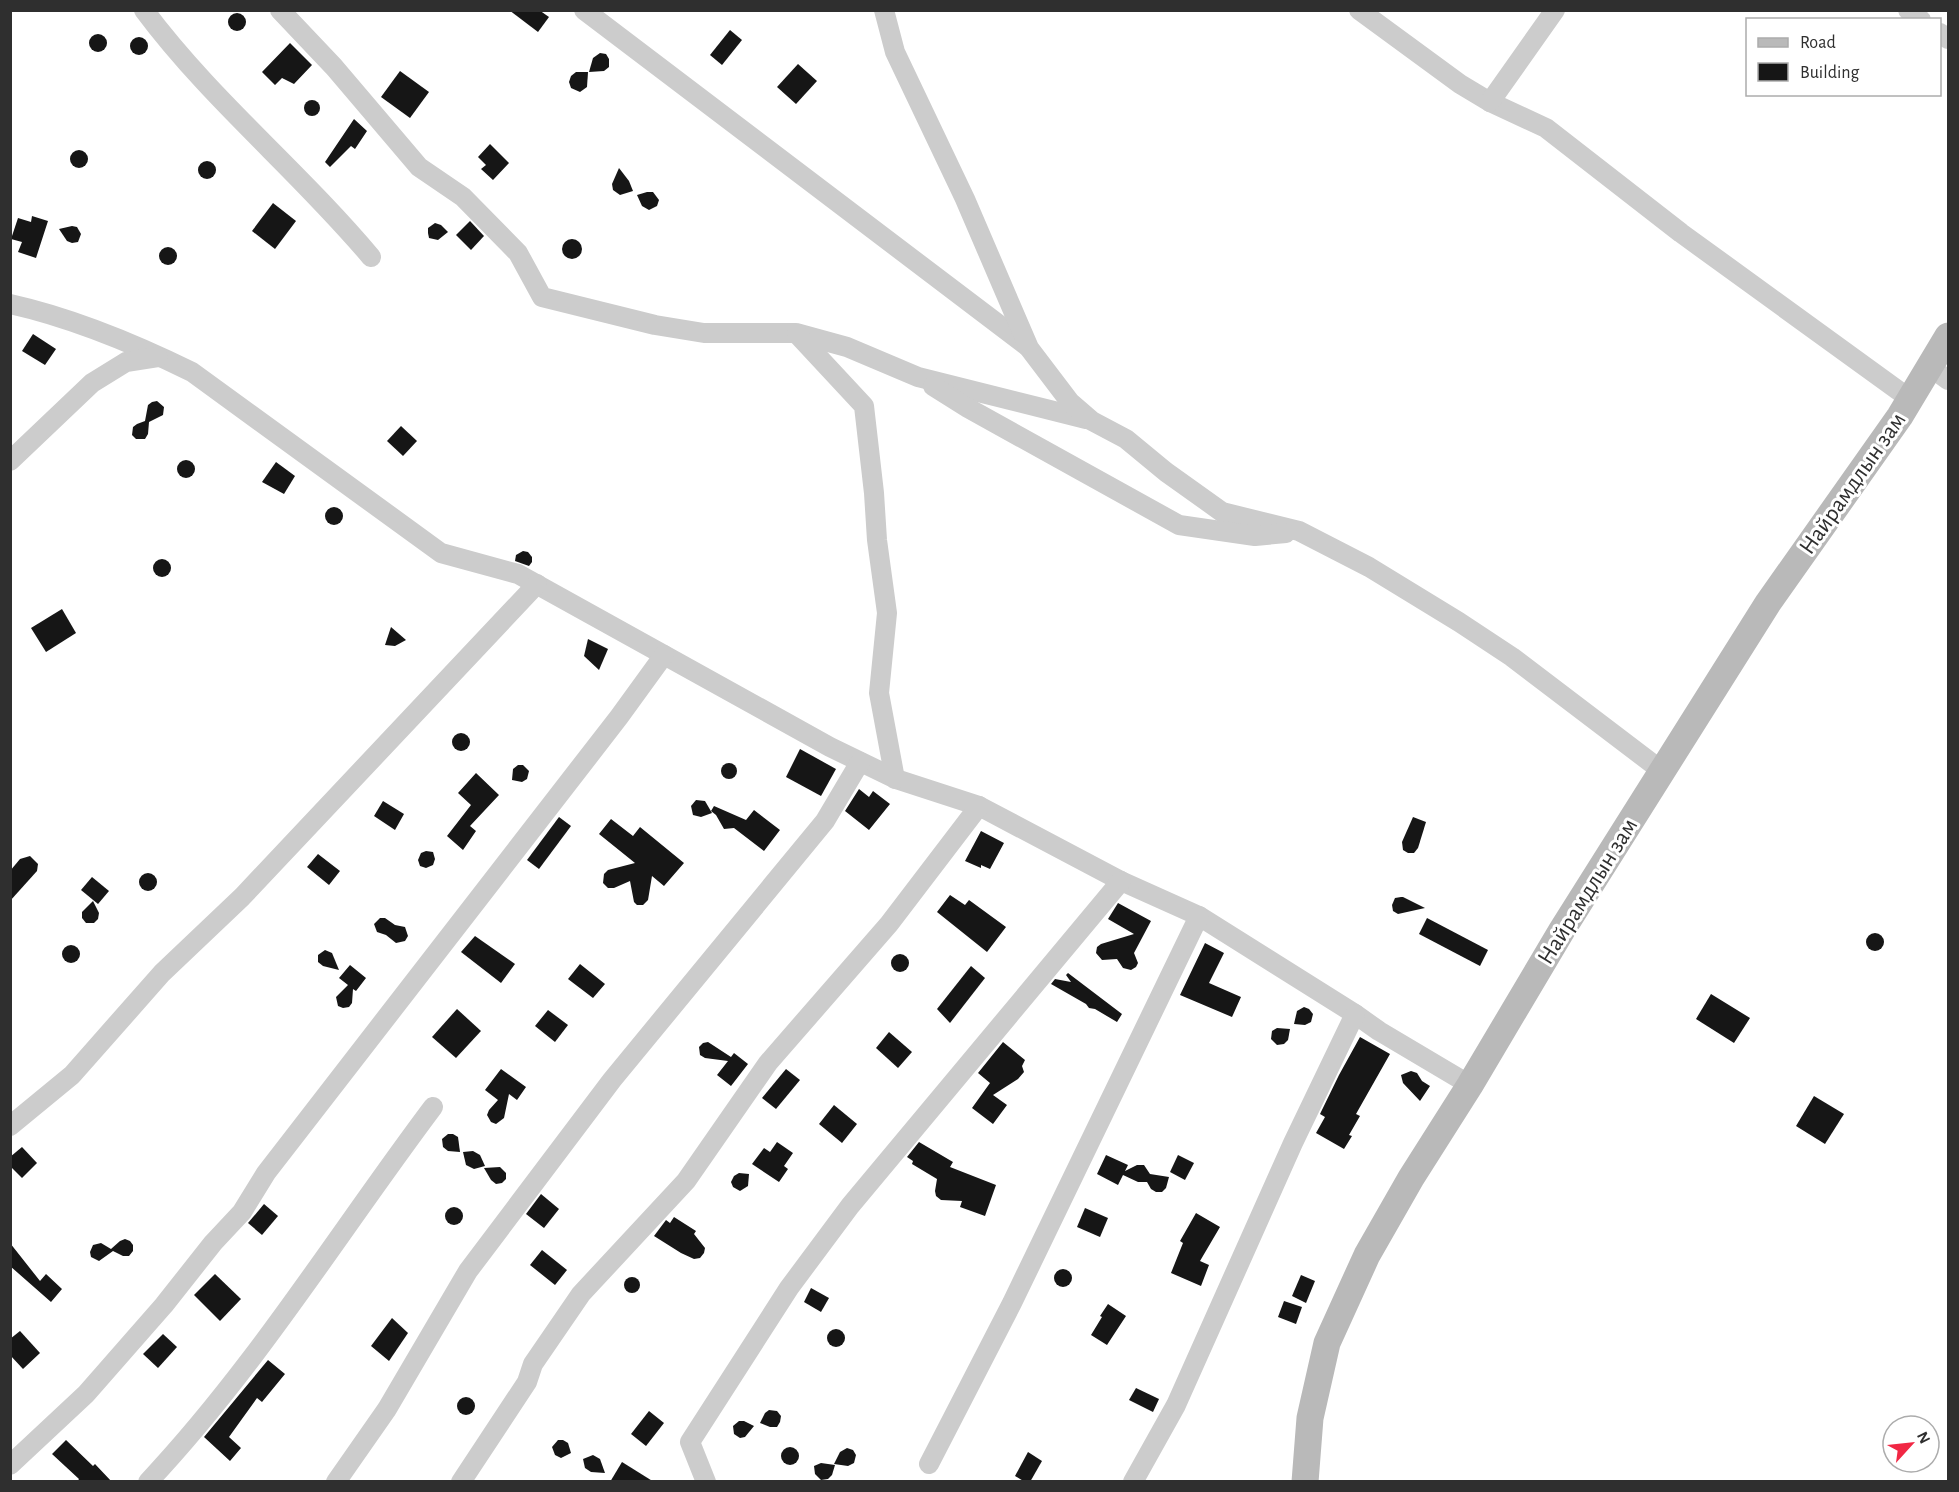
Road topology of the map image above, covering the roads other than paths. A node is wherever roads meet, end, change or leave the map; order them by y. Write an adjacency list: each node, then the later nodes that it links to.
1 (144, 10): 8 (street)
2 (280, 10): 10 (street)
3 (584, 10): 12 (street)
4 (884, 10): 12 (street)
5 (1359, 10): 7 (street)
6 (1555, 10): 7 (street)
7 (1490, 102): 16 (street)
8 (371, 257)
9 (10, 304): 13 (street)
10 (796, 333): 15 (street); 24 (street)
11 (1948, 336): 14 (main road, Найрамдлын зам)
12 (1029, 348): 17 (street)
13 (161, 357): 18 (street); 20 (street)
14 (1939, 373): 16 (main road, Найрамдлын зам)
15 (918, 376): 17 (street); 19 (street)
16 (1910, 399): 23 (main road, Найрамдлын зам)
17 (1092, 421): 19 (street)
18 (10, 461)
19 (1299, 531): 23 (street)
20 (537, 584): 21 (street); 31 (street)
21 (664, 655): 22 (street); 33 (street)
22 (860, 762): 24 (street); 35 (street)
23 (1662, 771): 29 (main road, Найрамдлын зам)
24 (895, 778): 25 (street)
25 (979, 806): 26 (street); 36 (street)
26 (1121, 880): 27 (street); 37 (street)
27 (1199, 916): 28 (street); 32 (street)
28 (1355, 1014): 29 (street); 38 (street)
29 (1470, 1085): 39 (main road, Найрамдлын зам)
30 (433, 1107): 34 (street)
31 (10, 1126)
32 (929, 1464)
33 (10, 1465)
34 (148, 1482)
35 (336, 1482)
36 (461, 1482)
37 (706, 1482)
38 (1133, 1482)
39 (1305, 1482)

